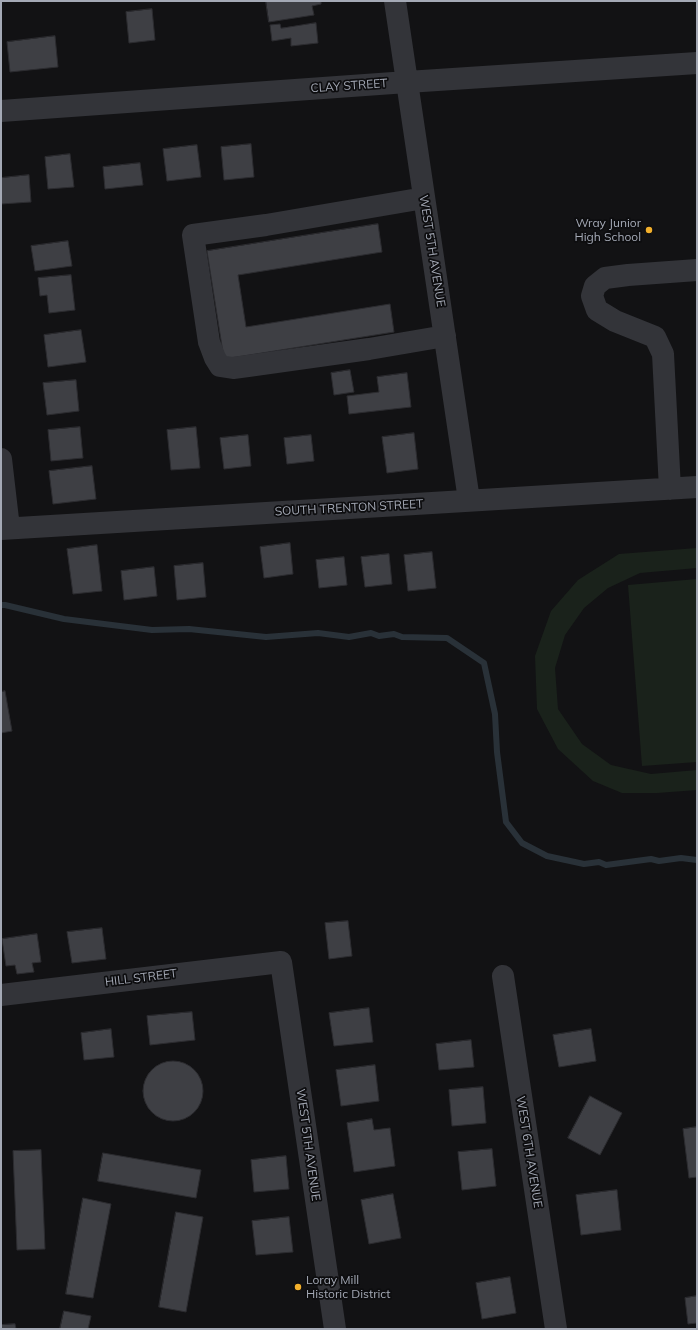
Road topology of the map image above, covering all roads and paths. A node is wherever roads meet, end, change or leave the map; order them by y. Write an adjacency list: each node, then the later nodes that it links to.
1 (395, 1): 3 (street, WEST 5TH AVENUE)
2 (697, 64): 3 (street, CLAY STREET)
3 (407, 82): 4 (street, CLAY STREET); 5 (street, WEST 5TH AVENUE)
4 (1, 111)
5 (424, 198): 7 (street, WEST 5TH AVENUE); 7 (street)
6 (697, 270): 10 (street)
7 (445, 336): 11 (street, WEST 5TH AVENUE)
8 (1, 459): 12 (street)
9 (697, 487): 10 (street, SOUTH TRENTON STREET)
10 (670, 489): 11 (street, SOUTH TRENTON STREET)
11 (469, 500): 12 (street, SOUTH TRENTON STREET)
12 (5, 529)
13 (281, 962): 15 (street, HILL STREET); 16 (street, WEST 5TH AVENUE)
14 (502, 976): 17 (street, WEST 6TH AVENUE)
15 (1, 995)
16 (335, 1329)
17 (556, 1329)

